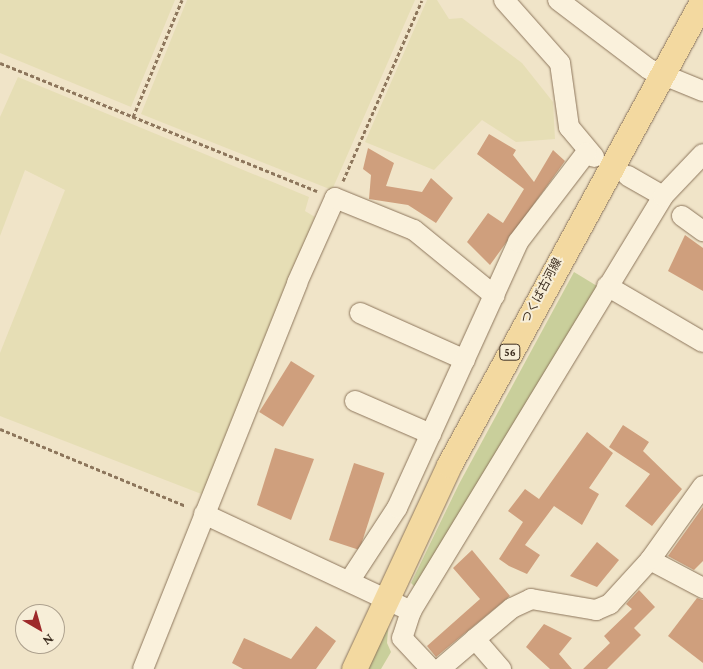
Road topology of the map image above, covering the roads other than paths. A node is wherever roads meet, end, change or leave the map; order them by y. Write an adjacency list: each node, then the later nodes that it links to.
1 (504, 0): 12 (street)
2 (558, 0): 4 (street)
3 (703, 0): 4 (main road, つくば古河線 / 56)
4 (661, 75): 5 (street); 23 (main road, つくば古河線 / 56)
5 (703, 91)
6 (703, 154): 8 (street)
7 (628, 176): 8 (street)
8 (663, 196): 11 (street)
9 (682, 216): 10 (street)
10 (703, 231)
11 (607, 286): 14 (street); 24 (street)
12 (495, 296): 15 (street); 19 (street)
13 (360, 313): 15 (street)
14 (703, 342)
15 (465, 360): 17 (street)
16 (355, 401): 17 (street)
17 (431, 434): 21 (street)
18 (703, 486): 20 (street)
19 (204, 514): 21 (street); 26 (street)
20 (650, 560): 22 (street); 25 (street)
21 (350, 580): 23 (street)
22 (703, 588)
23 (384, 600): 24 (street); 27 (main road, つくば古河線 / 56)
24 (412, 611): 28 (street)
25 (476, 639): 29 (street); 30 (street)
26 (146, 668)
27 (354, 669)
28 (431, 669)
29 (440, 669)
30 (500, 669)

